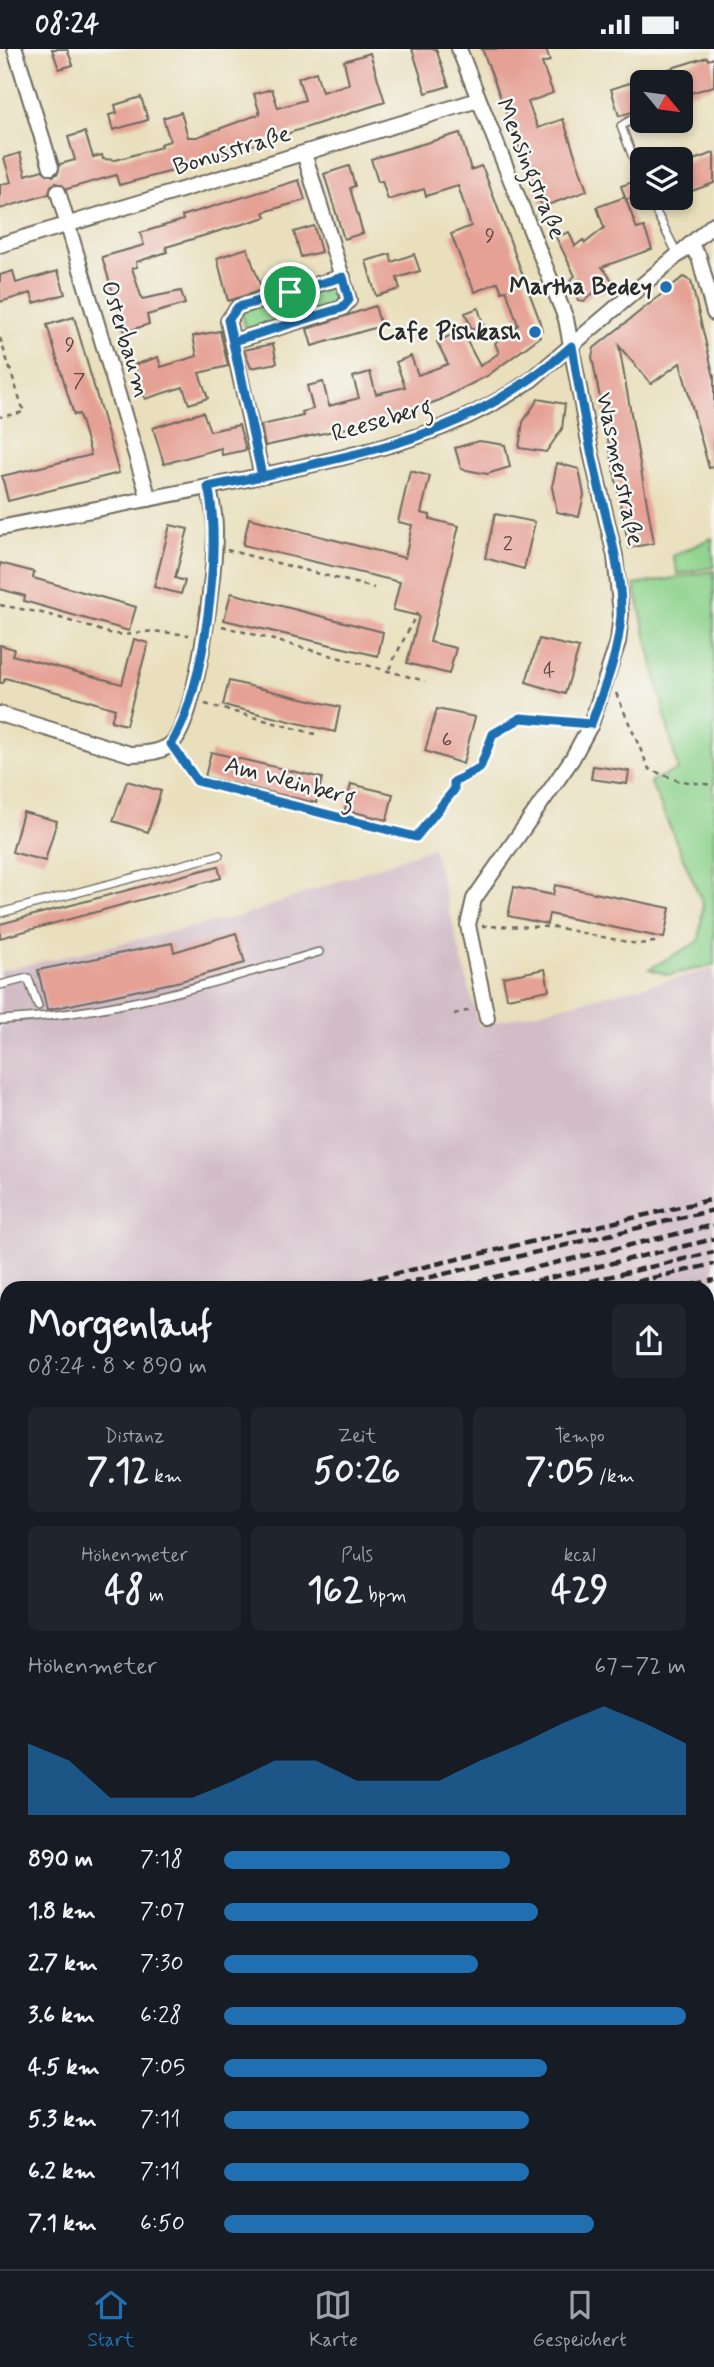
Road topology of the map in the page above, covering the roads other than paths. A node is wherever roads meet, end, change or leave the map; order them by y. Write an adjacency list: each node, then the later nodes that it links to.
1 (15, 49): 7 (street)
2 (459, 49): 3 (street, Mensingstraße)
3 (478, 100): 6 (street, Bonusstraße); 18 (street, Mensingstraße)
4 (630, 121): 5 (lane)
5 (630, 150)
6 (303, 153): 11 (street, Bonusstraße); 15 (street)
7 (51, 167)
8 (58, 192): 11 (street, Osterbaum)
9 (655, 210): 14 (lane)
10 (714, 224): 13 (street, Reeseberg)
11 (68, 225): 12 (street, Bonusstraße); 21 (street, Osterbaum)
12 (0, 245)
13 (690, 245): 14 (street, Reeseberg); 16 (street)
14 (678, 255): 18 (street, Reeseberg)
15 (343, 277): 17 (street); 17 (street)
16 (714, 313)
17 (234, 341): 19 (street)
18 (572, 346): 19 (street, Reeseberg); 29 (street, Wasmerstraße)
19 (262, 476): 20 (street, Reeseberg)
20 (208, 487): 21 (street, Reeseberg); 23 (street)
21 (149, 499): 22 (street, Reeseberg)
22 (0, 528)
23 (0, 714)
24 (219, 855): 25 (lane)
25 (0, 913)
26 (319, 952): 30 (lane)
27 (0, 985): 28 (lane)
28 (38, 1006)
29 (481, 1013)
30 (0, 1020)

